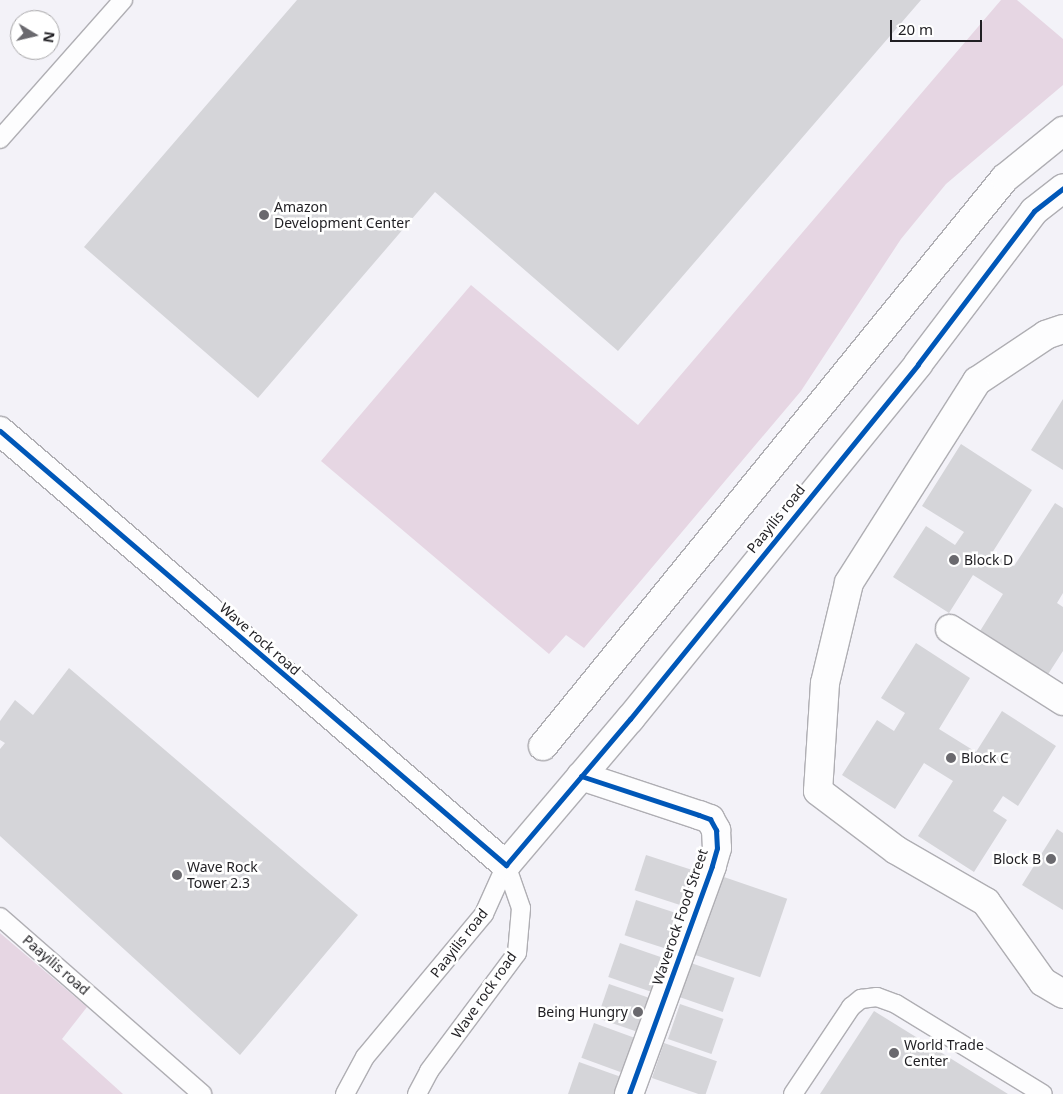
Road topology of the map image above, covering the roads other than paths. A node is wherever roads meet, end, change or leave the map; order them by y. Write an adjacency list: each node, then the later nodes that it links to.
1 (123, 0): 3 (lane)
2 (1063, 132): 4 (street)
3 (0, 139)
4 (1005, 178): 6 (street); 11 (street)
5 (1063, 188): 6 (street, Paayilis road)
6 (1034, 211): 12 (street, Paayilis road)
7 (1063, 329): 15 (street)
8 (0, 431): 13 (street, Wave rock road)
9 (950, 630): 10 (street)
10 (1063, 701)
11 (543, 746)
12 (581, 776): 13 (street, Paayilis road); 19 (street, Waverock Food Street)
13 (506, 864): 17 (lane, Paayilis road); 18 (lane, Wave rock road)
14 (0, 916): 16 (lane, Paayilis road)
15 (1063, 994)
16 (202, 1094)
17 (345, 1094)
18 (418, 1094)
19 (629, 1094)
20 (793, 1094): 21 (lane)
21 (1043, 1094)

